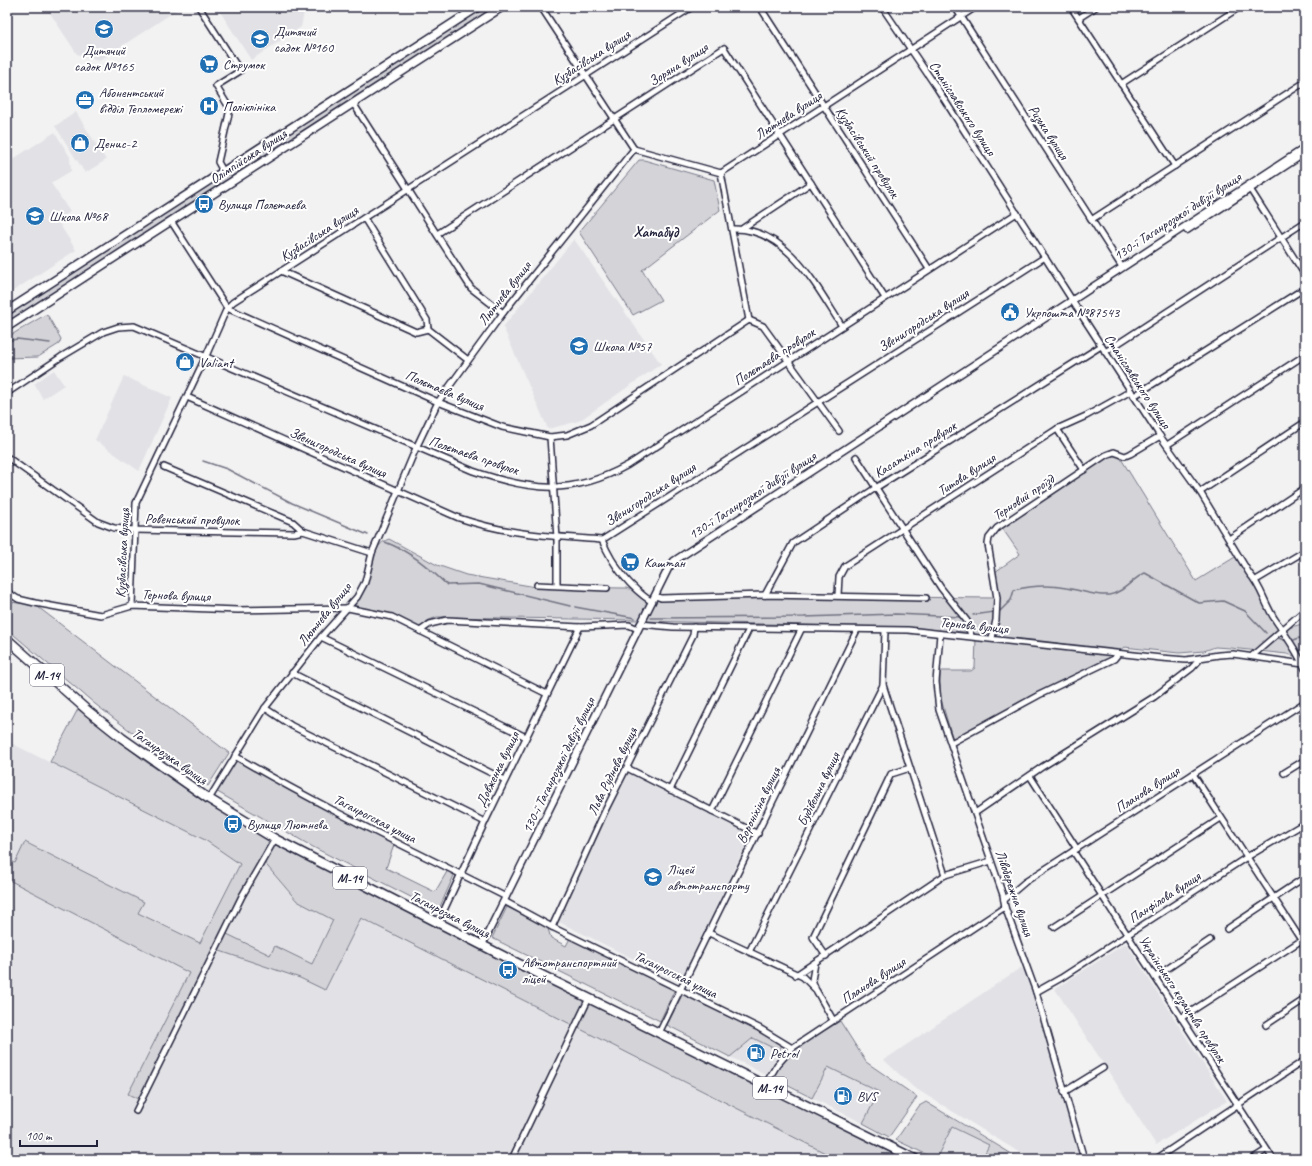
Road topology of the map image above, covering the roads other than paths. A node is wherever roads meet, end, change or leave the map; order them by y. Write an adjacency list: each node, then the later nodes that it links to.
1 (199, 7): 27 (street)
2 (502, 7): 19 (main road, Олімпійська вулиця)
3 (541, 7): 16 (street)
4 (692, 7): 16 (street, Кузбасівська вулиця)
5 (760, 7): 20 (street, Кузбасівський провулок)
6 (882, 7): 15 (street, Станіславського вулиця)
7 (955, 7): 13 (street, Ризька вулиця)
8 (976, 7): 13 (street, Лютнева вулиця)
9 (1071, 7): 14 (street)
10 (1096, 7): 14 (street)
11 (1240, 7): 18 (street)
12 (475, 8): 27 (main road, Олімпійська вулиця)
13 (961, 17): 15 (street, Лютнева вулиця); 35 (street, Ризька вулиця)
14 (1078, 18): 18 (street)
15 (911, 50): 20 (street, Лютнева вулиця); 33 (street, Станіславського вулиця)
16 (586, 75): 21 (street); 31 (street, Кузбасівська вулиця)
17 (1305, 82): 26 (street)
18 (1121, 84): 26 (street)
19 (353, 103): 31 (street); 36 (main road, Олімпійська вулиця)
20 (824, 106): 22 (street, Лютнева вулиця); 44 (street, Кузбасівський провулок)
21 (615, 119): 22 (street, Зоряна вулиця); 24 (street); 40 (street, Зоряна вулиця)
22 (780, 135): 28 (street, Лютнева вулиця); 29 (street, Зоряна вулиця)
23 (1305, 148): 30 (street, 130-ї Таганрозької дивізії вулиця)
24 (634, 149): 28 (street); 52 (street, Лютнева вулиця)
25 (1305, 153): 30 (street, 130-ї Таганрозької дивізії вулиця)
26 (1174, 166): 35 (street)
27 (223, 172): 32 (main road, Олімпійська вулиця)
28 (721, 173): 39 (street)
29 (811, 182): 38 (street); 48 (street, Зоряна вулиця)
30 (1248, 187): 41 (street); 43 (street, 130-ї Таганрозької дивізії вулиця)
31 (408, 190): 34 (street, Кузбасівська вулиця); 40 (street)
32 (164, 210): 36 (main road); 51 (main road, Олімпійська вулиця)
33 (1017, 213): 42 (street, Станіславського вулиця); 44 (street, Полєтаєва провулок)
34 (364, 218): 45 (street, Кузбасівська вулиця); 56 (street)
35 (1092, 220): 43 (street, Ризька вулиця)
36 (171, 221): 50 (street); 55 (main road, Олімпійська вулиця)
37 (1305, 222): 41 (street)
38 (743, 228): 39 (street); 54 (street)
39 (732, 229): 53 (street)
40 (437, 234): 52 (street)
41 (1281, 238): 46 (street); 58 (street)
42 (1045, 257): 49 (street, Станіславського вулиця); 66 (street, Звенигородська вулиця)
43 (1123, 268): 49 (street, 130-ї Таганрозької дивізії вулиця)
44 (929, 269): 48 (street, Полєтаєва провулок)
45 (281, 271): 50 (street, Кузбасівська вулиця); 56 (street)
46 (1305, 275)
47 (1305, 288): 64 (street, Титова вулиця)
48 (885, 298): 54 (street, Полєтаєва провулок)
49 (1073, 301): 57 (street, Станіславського вулиця); 99 (street, 130-ї Таганрозької дивізії вулиця)
50 (227, 308): 60 (street, Кузбасівська вулиця); 67 (street, Полєтаєва вулиця)
51 (7, 311)
52 (503, 313): 61 (street, Лютнева вулиця)
53 (749, 320): 62 (street); 72 (street, Полєтаєва вулиця)
54 (842, 326): 62 (street, Полєтаєва провулок)
55 (7, 327)
56 (428, 329): 61 (street)
57 (1101, 346): 58 (street, Станіславського вулиця); 80 (street, Касаткіна провулок)
58 (1105, 352): 64 (street, Станіславського вулиця)
59 (1305, 355): 73 (street)
60 (206, 356): 63 (street, Полєтаєва провулок); 65 (street, Кузбасівська вулиця); 74 (street, Полєтаєва провулок)
61 (468, 360): 67 (street, Лютнева вулиця)
62 (788, 360): 66 (street); 79 (street, Полєтаєва провулок)
63 (7, 392)
64 (1132, 393): 69 (street, Титова вулиця); 71 (street, Станіславського вулиця)
65 (187, 397): 82 (street, Звенигородська вулиця); 85 (street, Кузбасівська вулиця)
66 (818, 401): 70 (street); 89 (street, Звенигородська вулиця)
67 (438, 402): 72 (street, Полєтаєва вулиця); 74 (street, Лютнева вулиця)
68 (1305, 422): 83 (street)
69 (1057, 429): 78 (street); 84 (street, Титова вулиця)
70 (839, 431)
71 (1160, 436): 73 (street, Станіславського вулиця); 78 (street, Терновий проїзд)
72 (550, 437): 79 (street)
73 (1167, 445): 83 (street, Станіславського вулиця)
74 (416, 448): 79 (street, Полєтаєва провулок); 82 (street, Лютнева вулиця)
75 (7, 457): 85 (street, Ровенський провулок)
76 (856, 457): 80 (street)
77 (164, 467): 86 (street)
78 (1084, 470): 117 (street, Терновий проїзд)
79 (554, 488): 87 (street)
80 (876, 488): 84 (street); 97 (street, Касаткіна провулок)
81 (1305, 488): 88 (street)
82 (397, 492): 87 (street, Звенигородська вулиця); 91 (street, Лютнева вулиця)
83 (1200, 492): 88 (street, Станіславського вулиця)
84 (903, 529): 98 (street, Титова вулиця); 116 (street)
85 (134, 530): 86 (street, Ровенський провулок); 102 (street, Кузбасівська вулиця)
86 (303, 531): 91 (street)
87 (557, 538): 89 (street, Звенигородська вулиця); 94 (street)
88 (1229, 539): 92 (street, Станіславського вулиця)
89 (602, 540): 101 (street)
90 (1305, 551): 92 (street)
91 (372, 553): 103 (street, Лютнева вулиця)
92 (1256, 580): 109 (street, Станіславського вулиця)
93 (537, 585): 94 (street)
94 (557, 585): 95 (street)
95 (606, 588)
96 (7, 592): 102 (street, Тернова вулиця)
97 (766, 595): 98 (street, Тернова вулиця); 99 (street, Тернова вулиця)
98 (838, 595): 100 (street, Тернова вулиця)
99 (655, 596): 101 (street, 130-ї Таганрозької дивізії вулиця)
100 (926, 598)
101 (652, 602): 106 (street, 130-ї Таганрозької дивізії вулиця)
102 (132, 606): 103 (street, Тернова вулиця)
103 (348, 608): 112 (street, Тернова вулиця); 115 (street, Лютнева вулиця)
104 (1305, 610): 109 (street)
105 (580, 626): 106 (street, Тернова вулиця); 112 (street, Тернова вулиця); 125 (street, Довженка вулиця)
106 (639, 626): 107 (street, Тернова вулиця); 155 (street, 130-ї Таганрозької дивізії вулиця)
107 (694, 627): 108 (street, Тернова вулиця); 132 (street, Льва Руднєва вулиця)
108 (748, 629): 110 (street, Тернова вулиця); 138 (street)
109 (1283, 629): 120 (street); 122 (street, Станіславського вулиця)
110 (801, 630): 111 (street, Тернова вулиця); 140 (street)
111 (857, 630): 113 (street, Тернова вулиця); 145 (street, Вороніхіна вулиця)
112 (420, 631): 125 (street, Тернова вулиця)
113 (885, 631): 114 (street, Тернова вулиця); 124 (street, Будівельна вулиця)
114 (940, 634): 116 (street, Тернова вулиця); 129 (street, Лівобережна вулиця)
115 (321, 636): 123 (street, Лютнева вулиця); 128 (street)
116 (971, 636): 117 (street, Тернова вулиця)
117 (992, 638): 119 (street, Тернова вулиця)
118 (7, 639): 139 (highway, Таганрозька вулиця / М-14)
119 (1118, 654): 121 (street, Тернова вулиця); 129 (street)
120 (1252, 656): 121 (street, Тернова вулиця); 122 (street, Тернова вулиця)
121 (1200, 659): 136 (street)
122 (1304, 666)
123 (292, 673): 127 (street, Лютнева вулиця); 137 (street)
124 (883, 685): 133 (street); 168 (street, Будівельна вулиця)
125 (547, 694): 128 (street, Довженка вулиця)
126 (1305, 702): 135 (street, Планова вулиця)
127 (265, 708): 130 (street, Лютнева вулиця); 143 (street)
128 (526, 737): 137 (street, Довженка вулиця)
129 (951, 743): 141 (street, Лівобережна вулиця)
130 (235, 756): 139 (street, Лютнева вулиця); 150 (street, Таганрогская улица)
131 (1305, 760): 134 (street)
132 (627, 768): 138 (street); 159 (street, Льва Руднєва вулиця)
133 (910, 768): 151 (street); 169 (street)
134 (1284, 773)
135 (1193, 774): 142 (street); 147 (street, Планова вулиця)
136 (1030, 776): 141 (street); 147 (street, Українського козацтва провулок)
137 (505, 780): 143 (street, Довженка вулиця)
138 (670, 790): 140 (street)
139 (208, 799): 146 (highway, Таганрозька вулиця / М-14)
140 (712, 811): 145 (street)
141 (975, 813): 149 (street, Лівобережна вулиця)
142 (1222, 818): 148 (street); 153 (street)
143 (484, 822): 150 (street, Довженка вулиця)
144 (1305, 822): 148 (street, Панфілова вулиця)
145 (758, 834): 162 (street, Вороніхіна вулиця)
146 (275, 839): 158 (highway, Таганрозька вулиця / М-14); 188 (street)
147 (1075, 850): 153 (street, Українського козацтва провулок); 156 (street, Планова вулиця)
148 (1247, 857): 154 (street); 163 (street, Панфілова вулиця)
149 (991, 861): 151 (street); 156 (street, Лівобережна вулиця)
150 (461, 874): 155 (street, Таганрогская улица); 158 (street, Довженка вулиця)
151 (945, 875): 169 (street)
152 (1305, 877): 154 (street)
153 (1102, 894): 160 (street); 163 (street, Українського козацтва провулок)
154 (1273, 897): 161 (street); 164 (street)
155 (505, 899): 159 (street, Таганрогская улица); 166 (street, 130-ї Таганрозької дивізії вулиця)
156 (1004, 900): 157 (street, Лівобережна вулиця)
157 (1005, 907): 175 (street, Лівобережна вулиця); 179 (street, Планова вулиця)
158 (438, 923): 166 (highway, Таганрозька вулиця / М-14)
159 (552, 927): 173 (street, Таганрогская улица)
160 (1054, 927)
161 (1228, 929)
162 (709, 934): 168 (street); 173 (street, Вороніхіна вулиця)
163 (1128, 935): 172 (street, Українського козацтва провулок); 175 (street, Панфілова вулиця)
164 (1303, 939): 167 (street); 178 (street)
165 (1210, 940): 172 (street)
166 (482, 945): 176 (highway, Таганрозька вулиця / М-14)
167 (1305, 946)
168 (749, 952): 171 (street)
169 (826, 956): 170 (street)
170 (815, 963): 171 (street); 174 (street)
171 (796, 975): 174 (street)
172 (1155, 977): 178 (street, Українського козацтва провулок)
173 (681, 989): 181 (street, Вороніхіна вулиця); 182 (street, Таганрогская улица)
174 (816, 990): 179 (street)
175 (1036, 992): 186 (street, Лівобережна вулиця)
176 (589, 998): 181 (highway, Таганрозька вулиця / М-14); 190 (street)
177 (1305, 999): 180 (street)
178 (1181, 1018): 187 (street, Українського козацтва провулок)
179 (833, 1020): 182 (street, Планова вулиця)
180 (1266, 1025)
181 (659, 1033): 185 (highway, Таганрозька вулиця / М-14)
182 (792, 1048): 185 (street, Планова вулиця)
183 (1305, 1060): 187 (street)
184 (1102, 1068): 186 (street)
185 (764, 1085): 191 (highway, Таганрозька вулиця / М-14)
186 (1064, 1092): 192 (street, Лівобережна вулиця)
187 (1238, 1105): 189 (street, Українського козацтва провулок); 193 (street)
188 (136, 1111)
189 (1266, 1150): 194 (street); 195 (street, Українського козацтва провулок)
190 (512, 1159)
191 (915, 1159)
192 (1084, 1159)
193 (1156, 1159)
194 (1252, 1159)
195 (1273, 1159)

